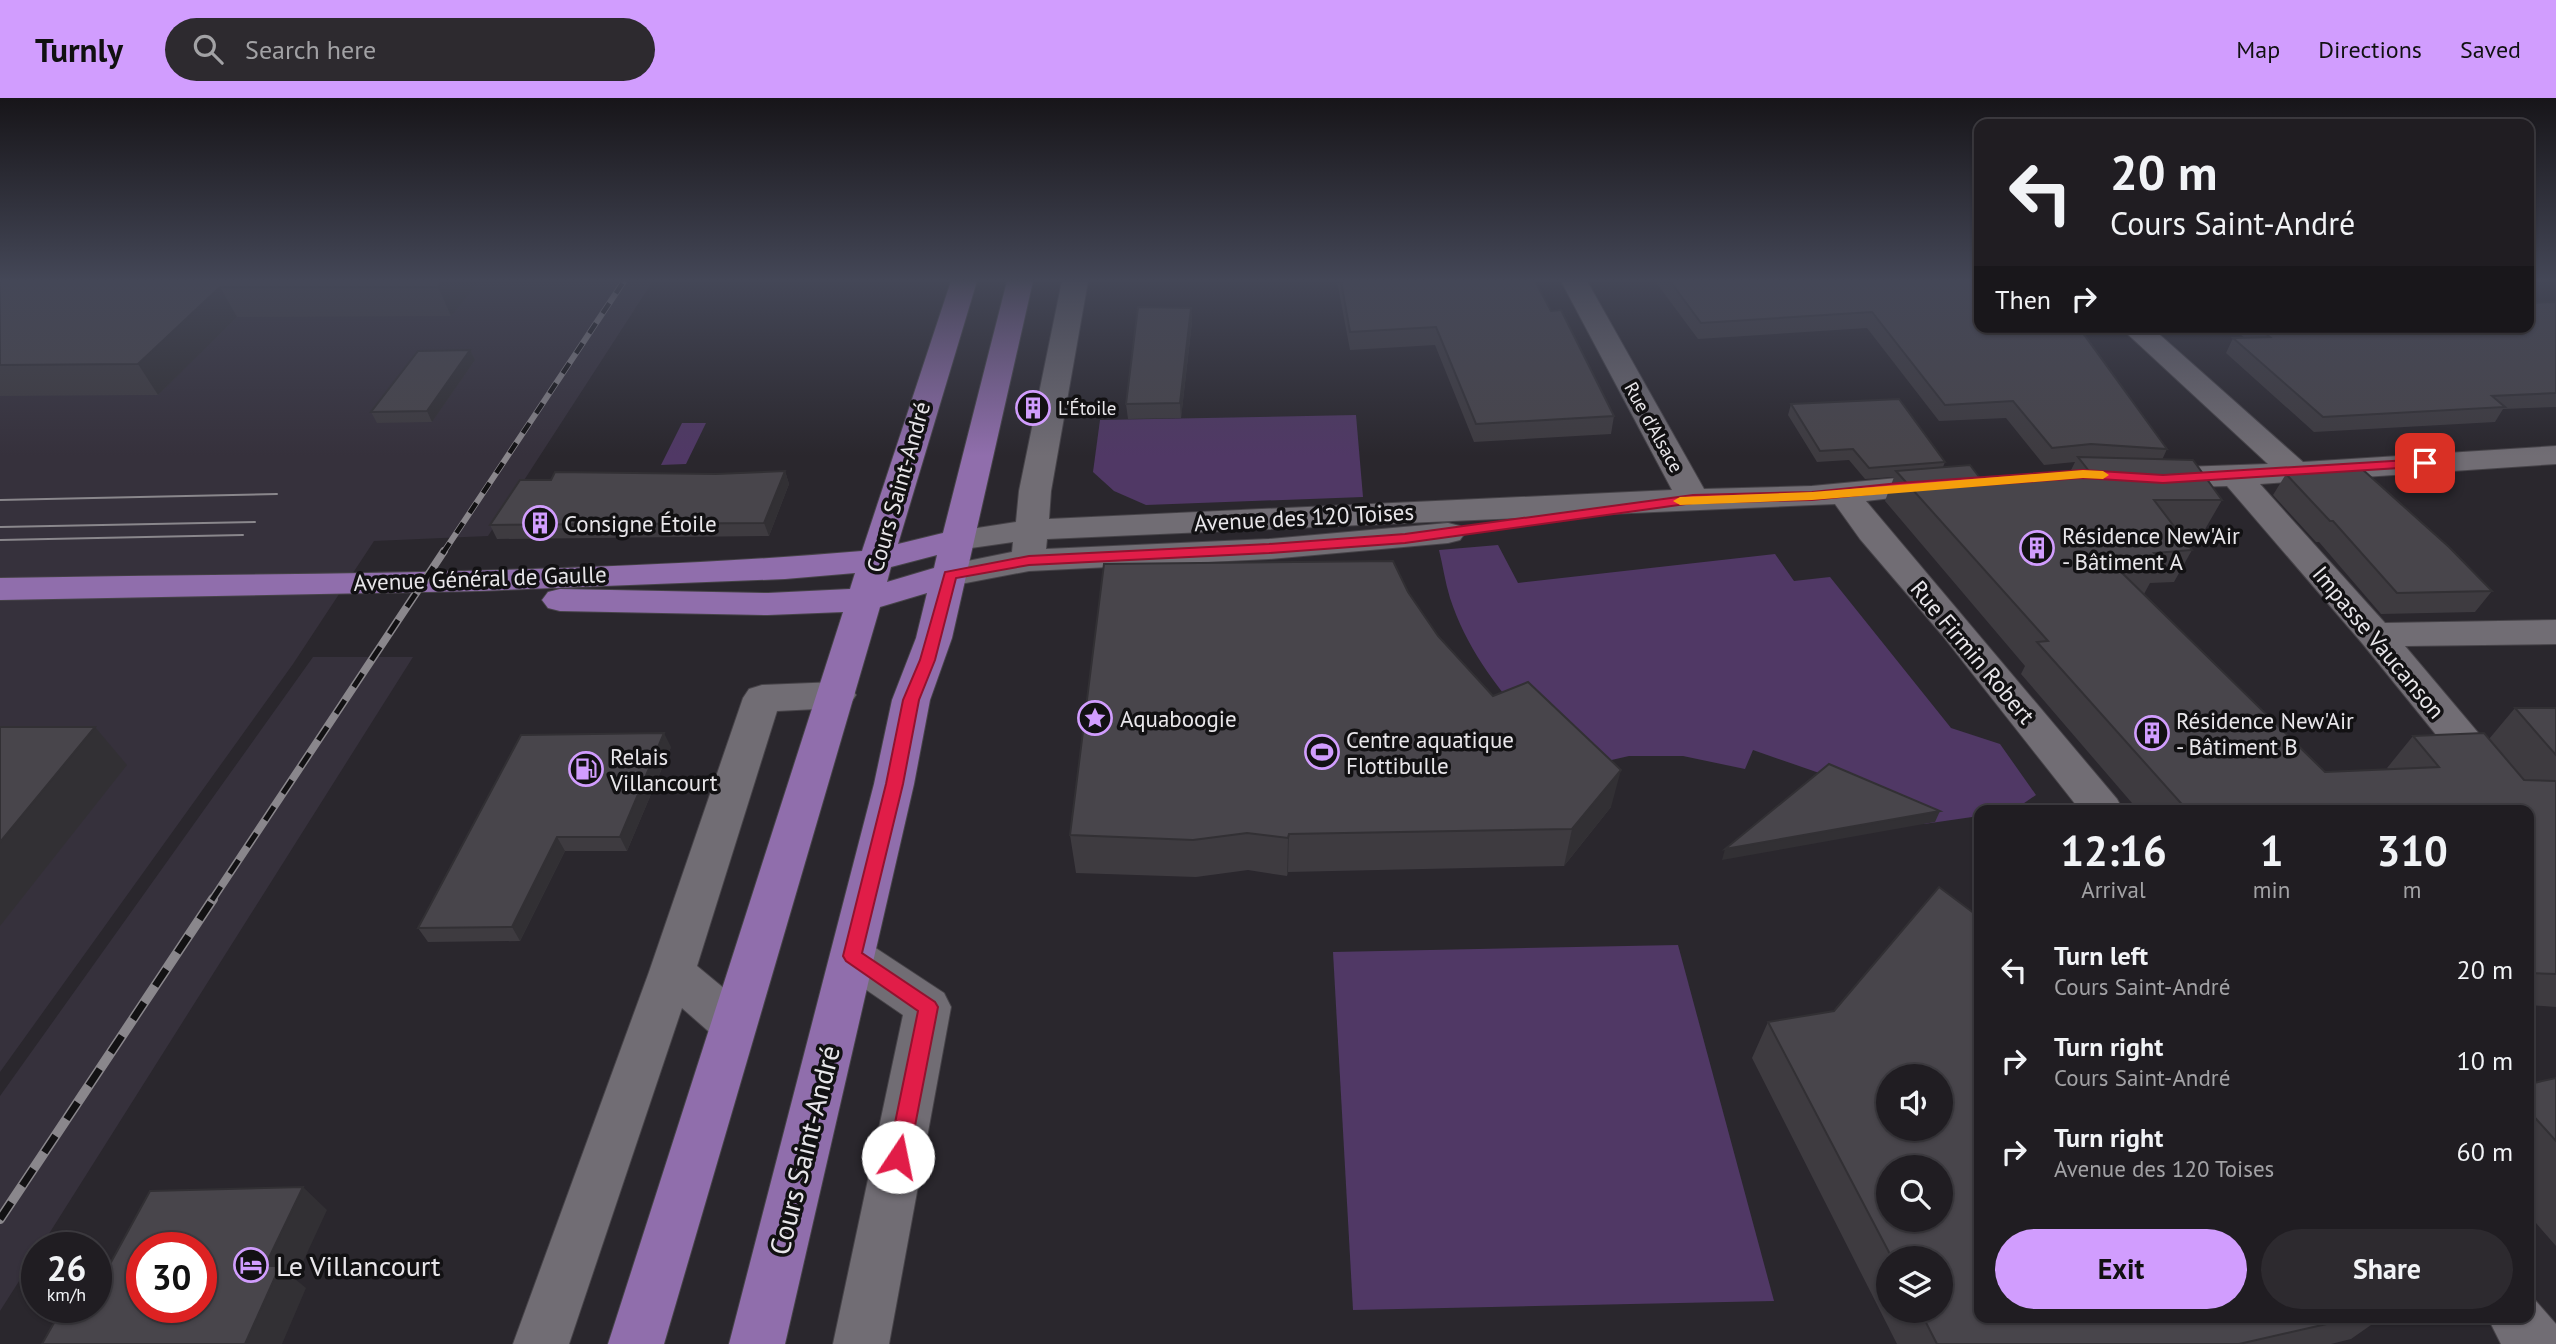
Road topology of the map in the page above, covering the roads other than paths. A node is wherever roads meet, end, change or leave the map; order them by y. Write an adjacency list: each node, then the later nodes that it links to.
1 (945, 339): 15 (main road, Cours Saint-André)
2 (1006, 339): 14 (main road, Cours Saint-André)
3 (1065, 339): 13 (street)
4 (1606, 339): 12 (street, Rue d'Alsace)
5 (2147, 339): 7 (street)
6 (2556, 455): 7 (street)
7 (2294, 471): 9 (street)
8 (2123, 476): 9 (street)
9 (2236, 476): 19 (street, Impasse Vaucanson)
10 (1965, 482): 11 (street, Avenue des 120 Toises)
11 (1844, 493): 12 (street, Avenue des 120 Toises); 21 (street, Rue Firmin Robert)
12 (1693, 499): 13 (street, Avenue des 120 Toises)
13 (1029, 545): 14 (street, Avenue des 120 Toises)
14 (953, 557): 15 (main road, Avenue Général de Gaulle); 23 (main road, Cours Saint-André)
15 (871, 580): 16 (main road, Avenue Général de Gaulle); 17 (main road, Avenue Général de Gaulle); 20 (main road, Cours Saint-André)
16 (0, 589)
17 (0, 603)
18 (2556, 632): 19 (street)
19 (2375, 635): 22 (street, Impasse Vaucanson)
20 (836, 695): 24 (street); 25 (main road, Cours Saint-André)
21 (2100, 805)
22 (2515, 805)
23 (852, 956): 29 (main road, Cours Saint-André); 30 (street)
24 (672, 972): 25 (street); 27 (street)
25 (732, 1023): 28 (main road, Cours Saint-André)
26 (2519, 1323): 31 (street)
27 (541, 1344)
28 (636, 1344)
29 (757, 1344)
30 (861, 1344)
31 (2537, 1344)

